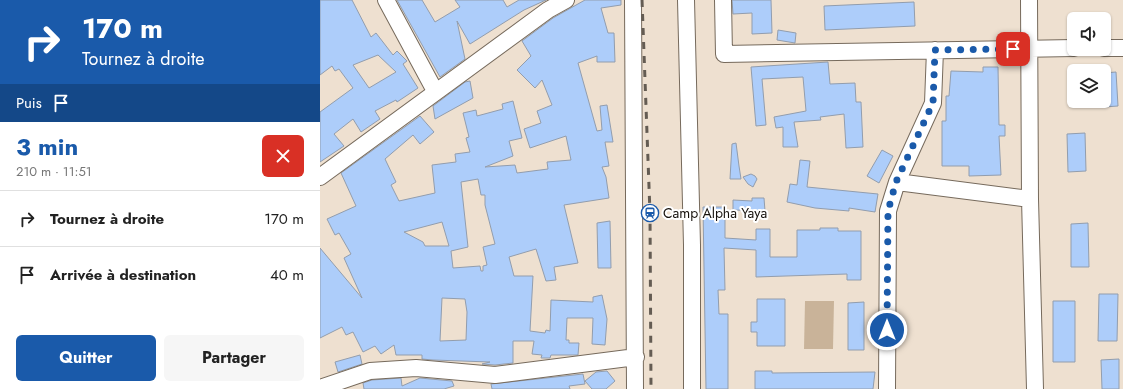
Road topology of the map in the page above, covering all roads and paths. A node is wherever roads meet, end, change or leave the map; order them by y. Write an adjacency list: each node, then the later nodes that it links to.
1 (386, 0): 12 (street)
2 (566, 0): 12 (street)
3 (633, 0): 16 (street)
4 (686, 0): 19 (street)
5 (723, 0): 11 (street)
6 (1029, 0): 7 (street)
7 (1029, 48): 8 (street); 11 (street); 15 (street)
8 (1067, 48)
9 (1111, 48): 10 (street)
10 (1123, 48)
11 (935, 50): 14 (street)
12 (435, 91): 13 (street)
13 (320, 177)
14 (896, 182): 15 (street); 20 (street)
15 (1030, 199): 21 (street)
16 (636, 357): 17 (street); 18 (street)
17 (320, 388)
18 (635, 389)
19 (692, 389)
20 (887, 389)
21 (1036, 389)

